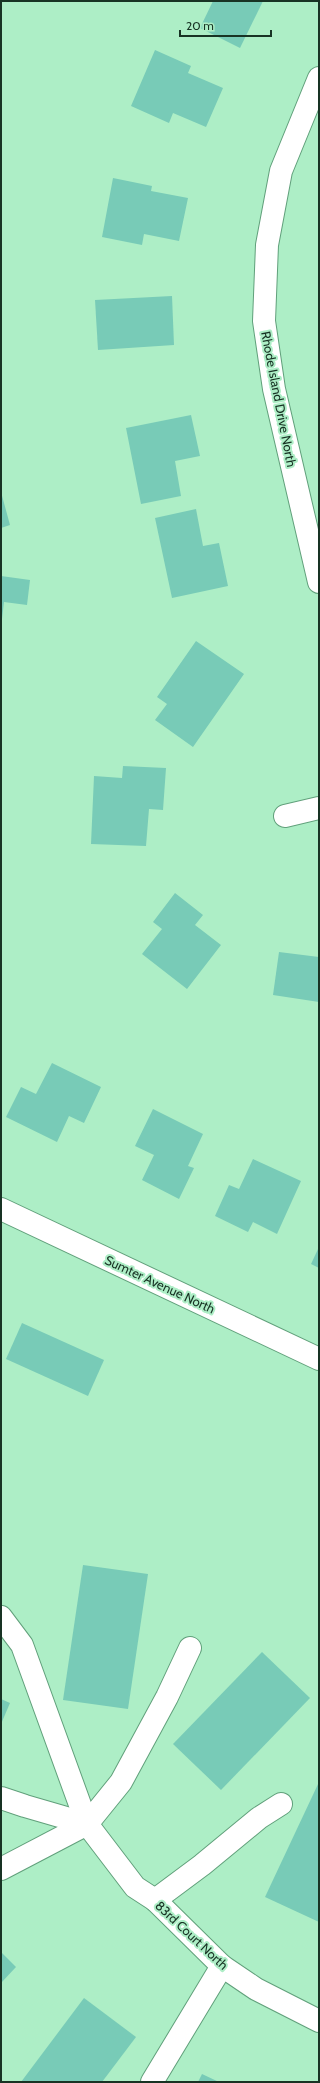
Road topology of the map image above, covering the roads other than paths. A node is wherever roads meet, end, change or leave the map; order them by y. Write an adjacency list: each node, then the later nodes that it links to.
1 (319, 78): 2 (street, Rhode Island Drive North)
2 (316, 558): 3 (street, Rhode Island Drive North)
3 (319, 582)
4 (319, 808): 5 (street)
5 (285, 816)
6 (1, 1209): 7 (street, Sumter Avenue North)
7 (319, 1359)
8 (1, 1617): 12 (street, 83rd Court North)
9 (190, 1648): 12 (street)
10 (1, 1798): 12 (street)
11 (280, 1804): 14 (street)
12 (87, 1824): 13 (street); 14 (street, 83rd Court North)
13 (1, 1869)
14 (155, 1900): 15 (street, 83rd Court North)
15 (222, 1966): 16 (street, 83rd Court North); 17 (street)
16 (319, 2021)
17 (152, 2082)

